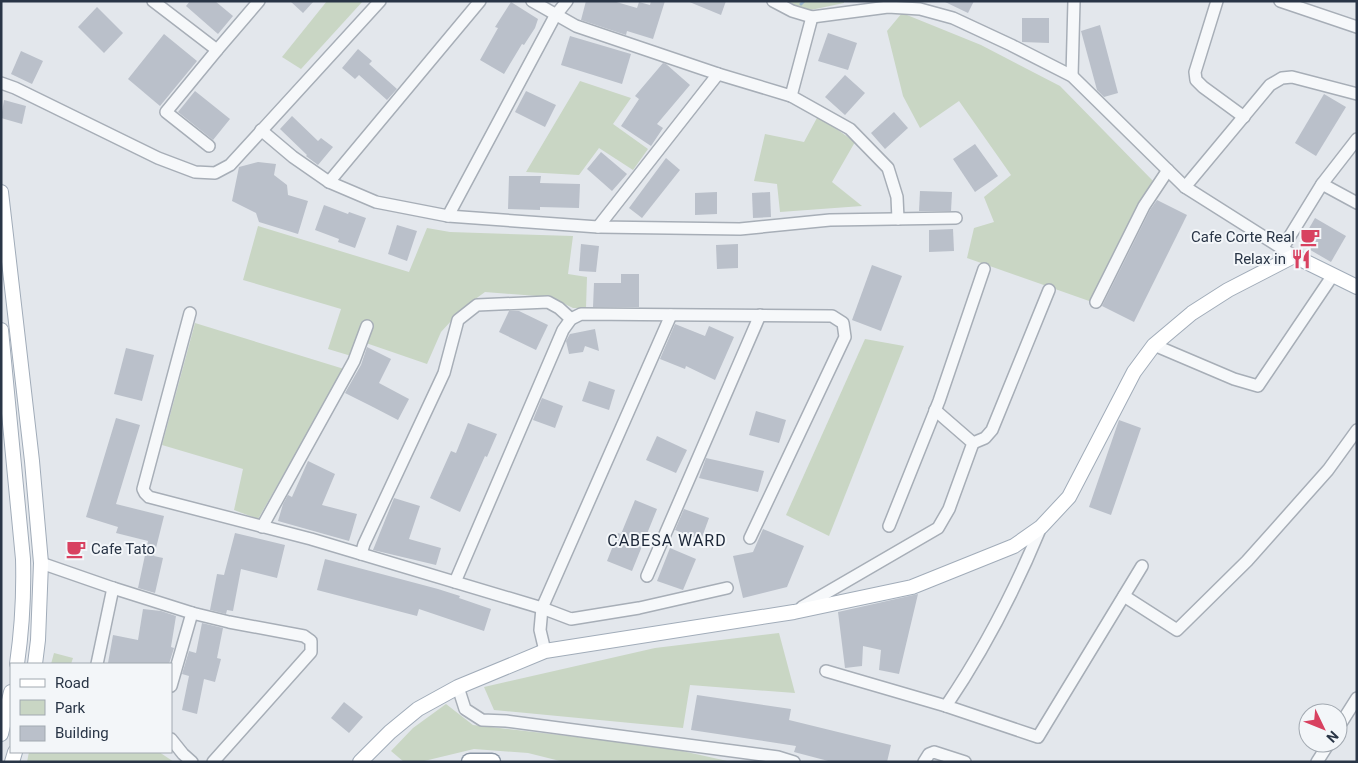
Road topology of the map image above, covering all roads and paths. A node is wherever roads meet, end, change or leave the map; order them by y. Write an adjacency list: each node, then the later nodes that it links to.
1 (153, 1): 14 (street)
2 (259, 1): 14 (street)
3 (380, 1): 21 (street)
4 (480, 1): 25 (street)
5 (532, 1): 11 (street)
6 (566, 1): 11 (street)
7 (773, 1): 12 (street)
8 (1074, 1): 16 (street)
9 (1218, 1): 20 (street)
10 (1280, 1): 13 (street)
11 (555, 16): 15 (street); 30 (street)
12 (812, 17): 16 (street); 19 (street)
13 (1357, 27)
14 (218, 50): 23 (street)
15 (718, 74): 19 (street); 33 (street)
16 (1072, 76): 24 (street)
17 (1, 83): 21 (street)
18 (1357, 94): 20 (street)
19 (791, 96): 32 (street)
20 (1244, 117): 27 (street)
21 (261, 130): 25 (street)
22 (1357, 139): 26 (street)
23 (209, 146)
24 (1168, 170): 27 (street); 39 (street)
25 (329, 182): 30 (street)
26 (1322, 184): 29 (street); 34 (street)
27 (1185, 187): 34 (street)
28 (1, 192): 55 (main road)
29 (1357, 203)
30 (448, 216): 33 (street)
31 (956, 218): 32 (street)
32 (898, 219): 33 (street)
33 (598, 227)
34 (1288, 253): 36 (main road); 46 (main road)
35 (984, 269): 47 (street)
36 (1333, 275): 37 (main road); 46 (street)
37 (1357, 287)
38 (1049, 290): 49 (street)
39 (1096, 302)
40 (190, 313): 51 (street)
41 (671, 315): 42 (street); 43 (street); 62 (street)
42 (760, 315): 53 (street); 57 (street)
43 (571, 319): 54 (street); 58 (street)
44 (368, 326): 51 (street)
45 (1, 330): 66 (main road)
46 (1154, 345): 52 (main road)
47 (935, 410): 49 (street); 50 (street)
48 (1357, 430): 61 (street)
49 (973, 443): 63 (street)
50 (889, 526)
51 (262, 527): 54 (street)
52 (1041, 527): 63 (main road); 73 (street)
53 (750, 538)
54 (361, 554): 58 (street)
55 (40, 563): 59 (street); 67 (main road)
56 (1142, 566): 61 (street)
57 (647, 576)
58 (456, 582): 62 (street)
59 (113, 588): 64 (street); 68 (street)
60 (727, 588): 62 (street)
61 (1124, 596): 73 (street)
62 (542, 608): 65 (street)
63 (794, 612): 65 (main road)
64 (192, 613): 70 (street); 77 (street)
65 (545, 651): 71 (main road)
66 (17, 663)
67 (35, 663)
68 (97, 663)
69 (826, 671): 73 (street)
70 (172, 683)
71 (458, 687): 78 (main road); 81 (street)
72 (10, 696): 74 (main road)
73 (946, 706)
74 (1, 734)
75 (172, 740): 76 (street)
76 (192, 762)
77 (213, 762)
78 (360, 762)
79 (470, 762): 80 (highway)
80 (492, 762)
81 (794, 762)
82 (924, 762): 83 (street)
83 (965, 762)

